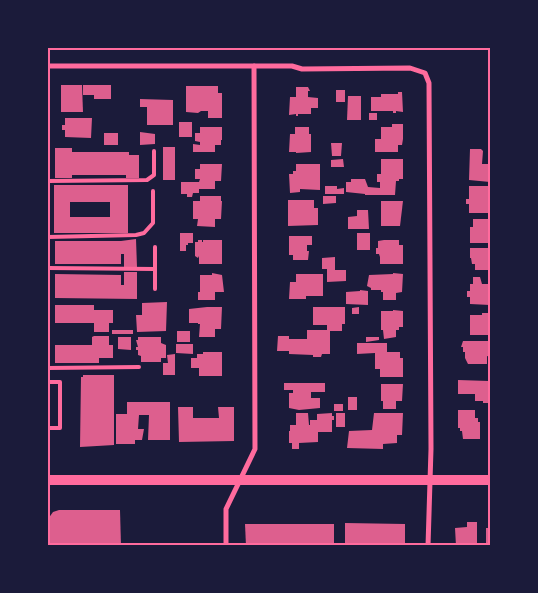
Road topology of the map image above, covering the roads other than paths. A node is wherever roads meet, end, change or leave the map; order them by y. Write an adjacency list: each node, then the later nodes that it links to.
1 (48, 66): 2 (street)
2 (254, 66): 16 (street); 18 (street)
3 (154, 151): 4 (lane)
4 (48, 181)
5 (153, 191): 6 (lane)
6 (48, 237)
7 (155, 247): 9 (lane)
8 (48, 268): 9 (lane)
9 (155, 269): 10 (lane)
10 (155, 289)
11 (139, 366): 12 (lane)
12 (48, 368)
13 (48, 382): 14 (lane)
14 (48, 428)
15 (48, 480): 18 (main road)
16 (430, 480): 17 (main road); 18 (main road); 20 (street)
17 (490, 480)
18 (240, 481): 19 (street)
19 (226, 546)
20 (428, 546)

